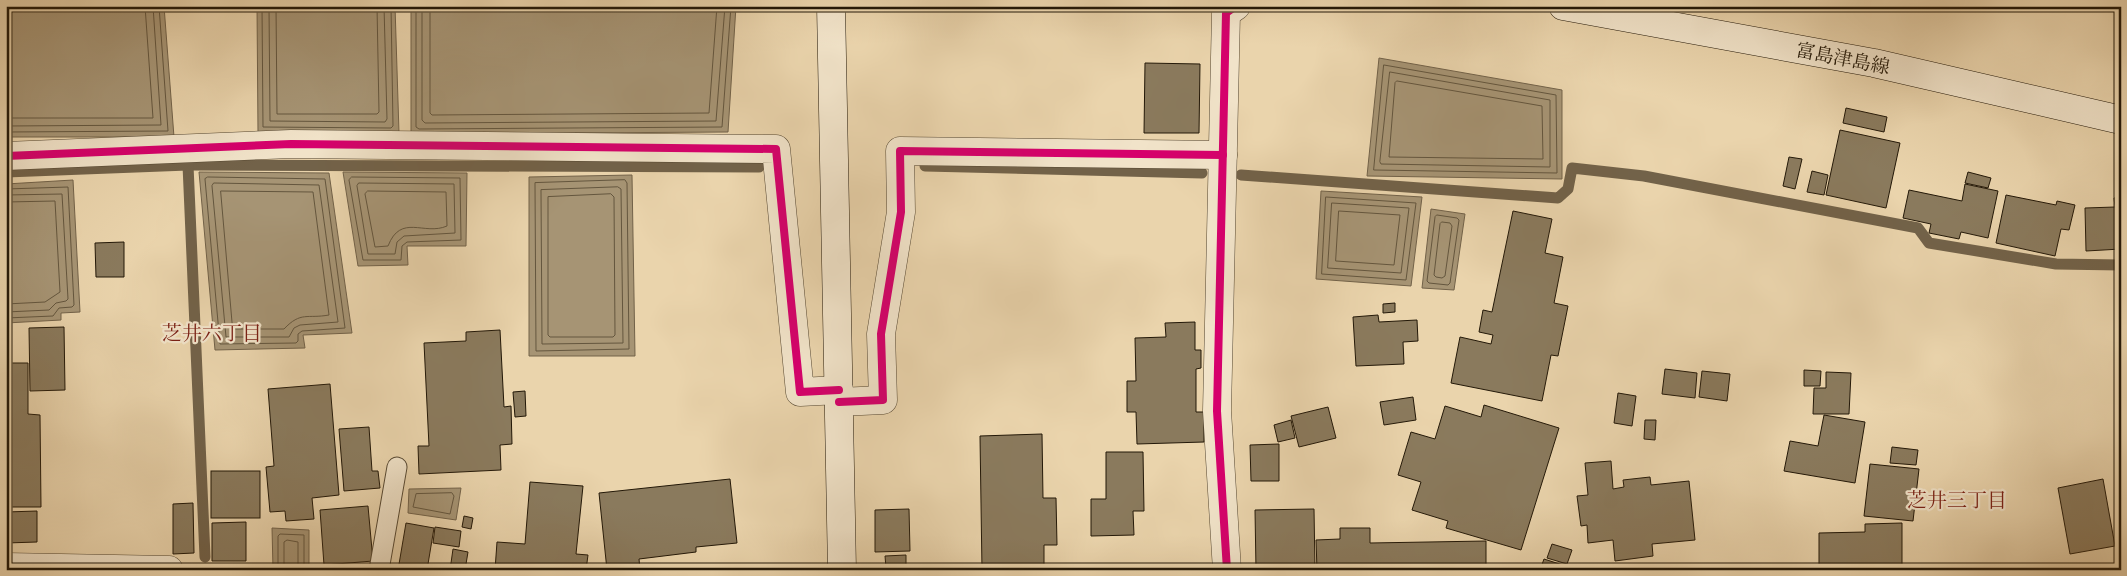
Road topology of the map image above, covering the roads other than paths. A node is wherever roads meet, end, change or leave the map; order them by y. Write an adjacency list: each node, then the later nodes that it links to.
1 (831, 6): 7 (street)
2 (1236, 6): 5 (street)
3 (1563, 6): 4 (street, 富島津島線)
4 (2121, 120)
5 (1223, 155): 7 (street); 13 (street)
6 (6, 156): 7 (street)
7 (839, 396): 12 (street)
8 (397, 467): 11 (lane)
9 (6, 567): 10 (street)
10 (169, 570)
11 (379, 570)
12 (842, 570)
13 (1227, 570)

